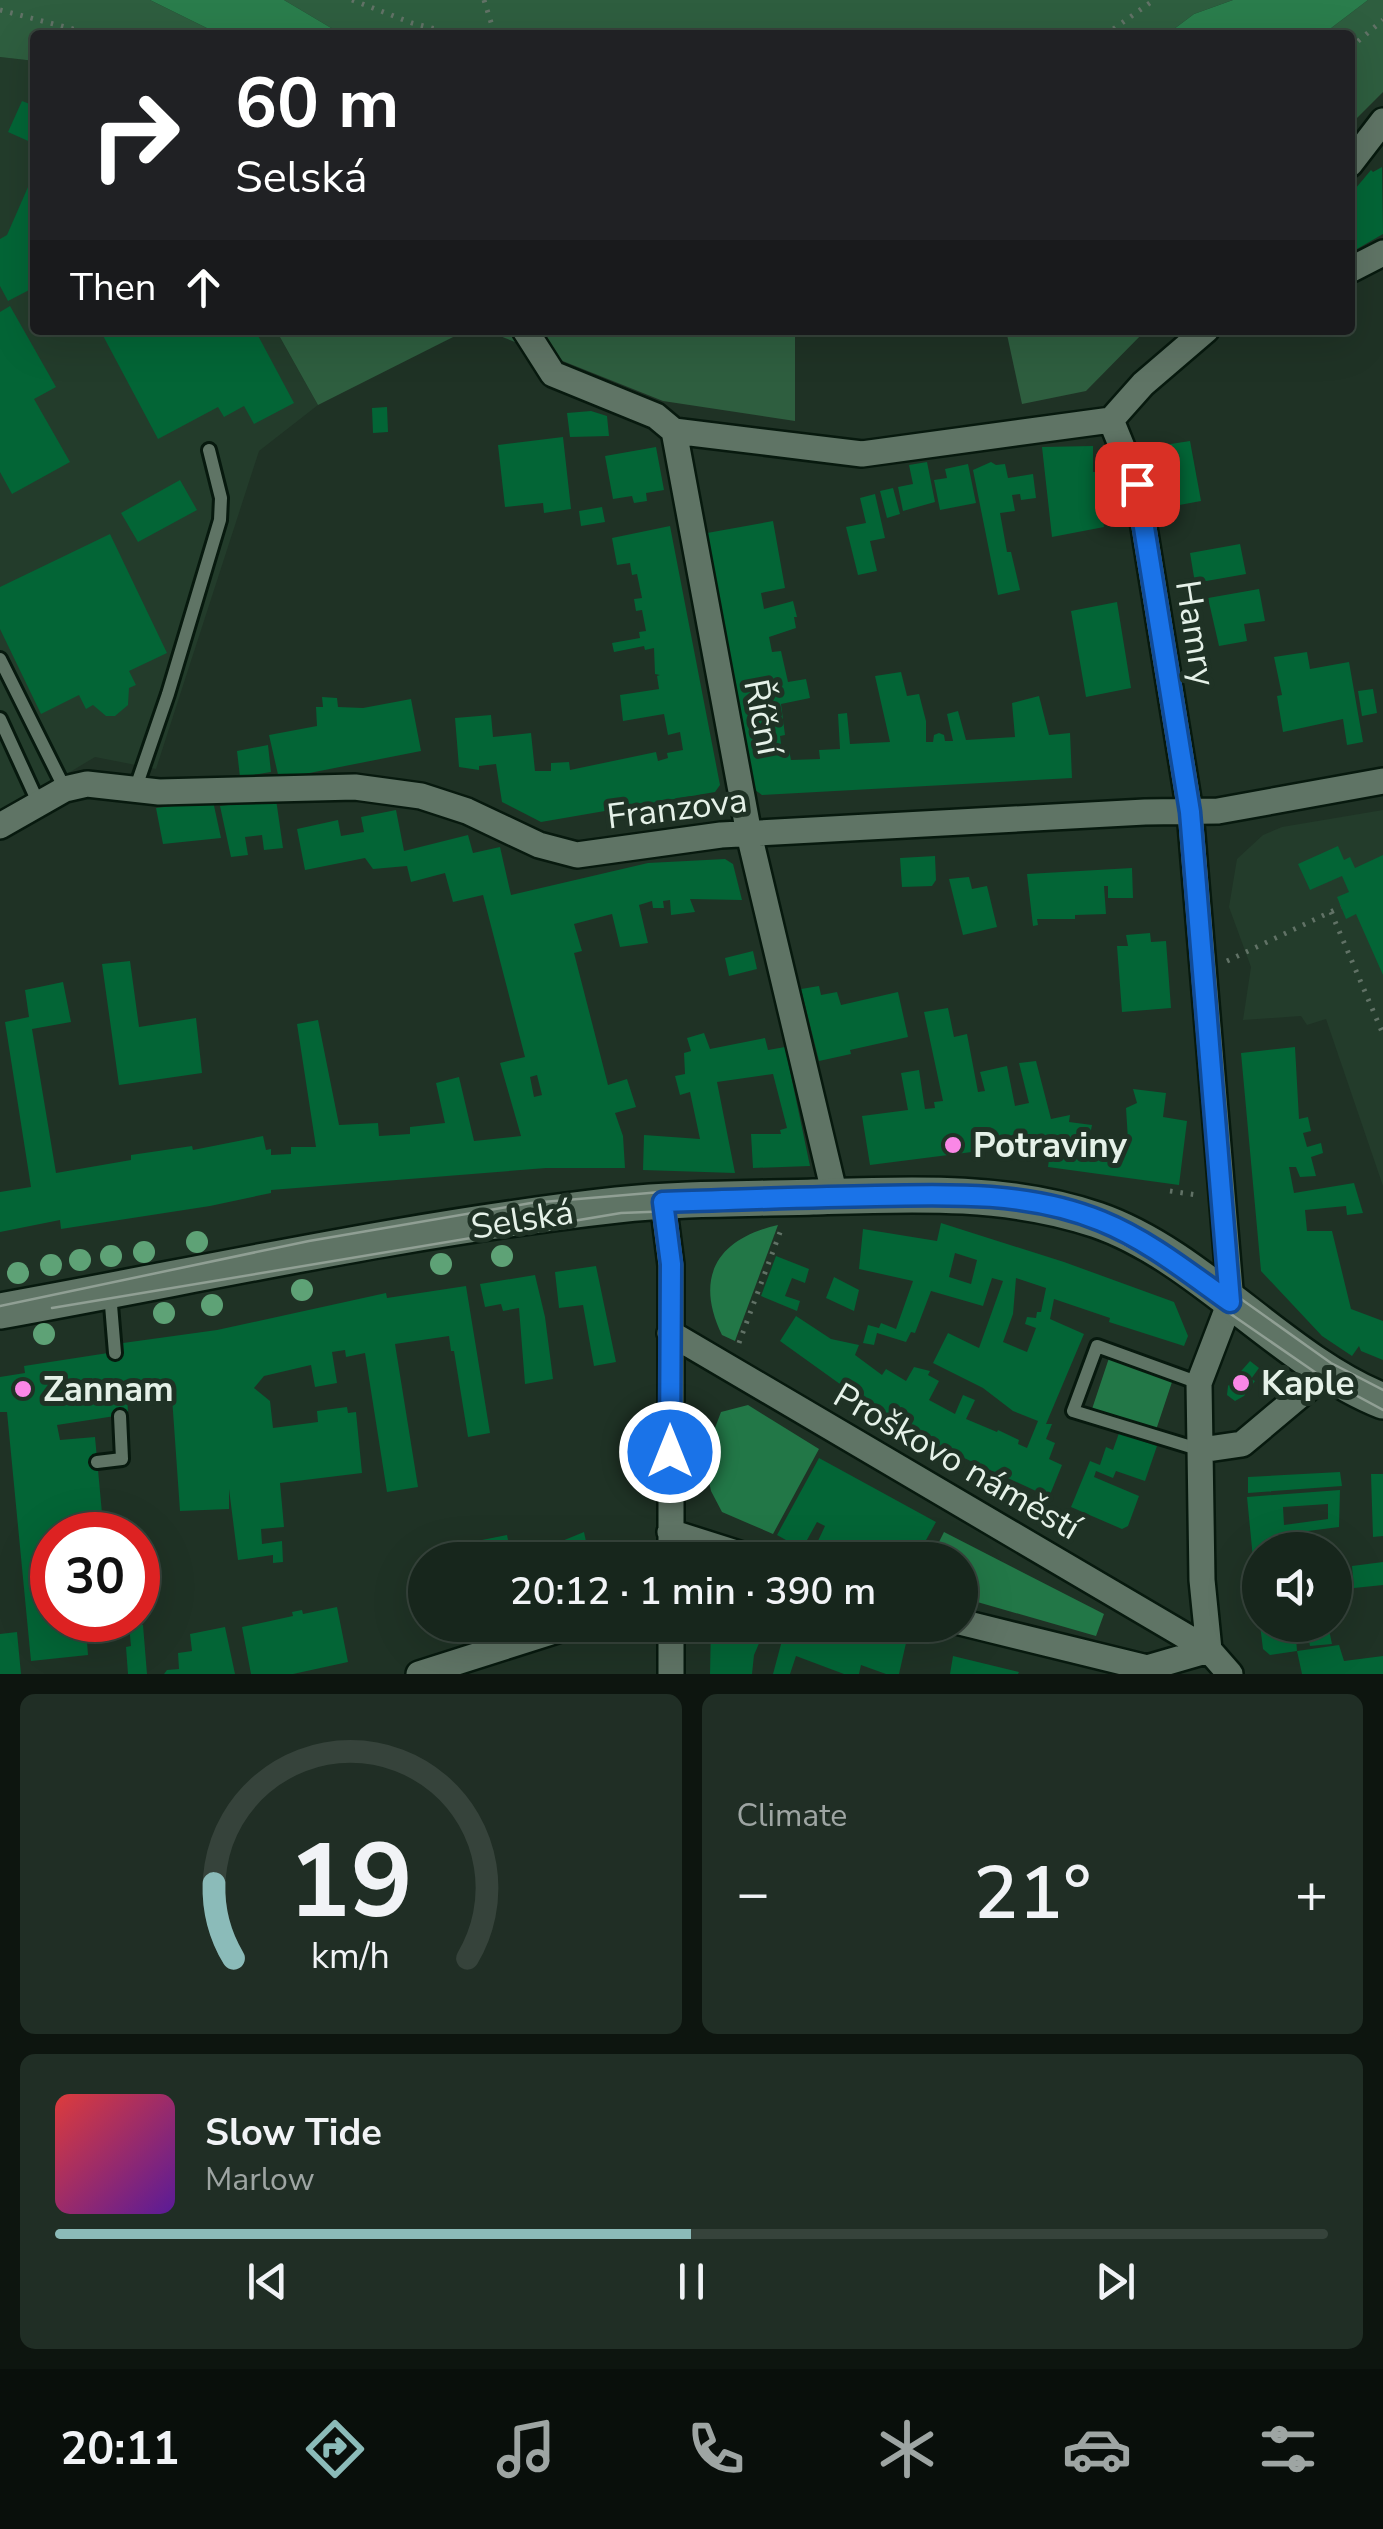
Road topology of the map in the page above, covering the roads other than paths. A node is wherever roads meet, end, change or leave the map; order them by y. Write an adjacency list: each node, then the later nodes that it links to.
1 (1383, 121): 2 (street)
2 (1355, 157)
3 (1383, 253): 4 (street)
4 (1355, 267)
5 (528, 335): 8 (street)
6 (1200, 335): 7 (street)
7 (1111, 420): 8 (street); 16 (street, Hamry)
8 (674, 431): 18 (street, Říční)
9 (209, 450): 14 (lane)
10 (0, 660): 13 (lane)
11 (0, 719): 15 (lane)
12 (1383, 781): 16 (street, Franzova)
13 (65, 788): 14 (street, Franzova); 15 (street, Franzova)
14 (135, 790): 18 (street, Franzova)
15 (38, 802): 17 (street, Franzova)
16 (1190, 812): 18 (street, Franzova); 22 (street, Hamry)
17 (0, 826)
18 (749, 834): 19 (street, Říční)
19 (834, 1196): 20 (main road, Selská); 22 (main road, Selská)
20 (663, 1202): 21 (main road, Selská); 24 (street)
21 (110, 1291): 23 (main road, Selská); 25 (lane)
22 (1230, 1302): 26 (main road, Selská); 27 (street)
23 (0, 1311)
24 (670, 1333): 32 (street); 38 (street, Proškovo náměstí)
25 (115, 1353)
26 (1329, 1372): 28 (main road, Selská); 30 (street)
27 (1199, 1384): 30 (street); 30 (lane)
28 (1383, 1401)
29 (120, 1416): 31 (lane)
30 (1201, 1450): 38 (street)
31 (97, 1462)
32 (670, 1532): 33 (street); 34 (street)
33 (670, 1542)
34 (701, 1542)
35 (978, 1626): 38 (street)
36 (520, 1642): 39 (street)
37 (672, 1642): 40 (street)
38 (1210, 1650): 41 (street)
39 (419, 1674)
40 (671, 1674)
41 (1230, 1674)

